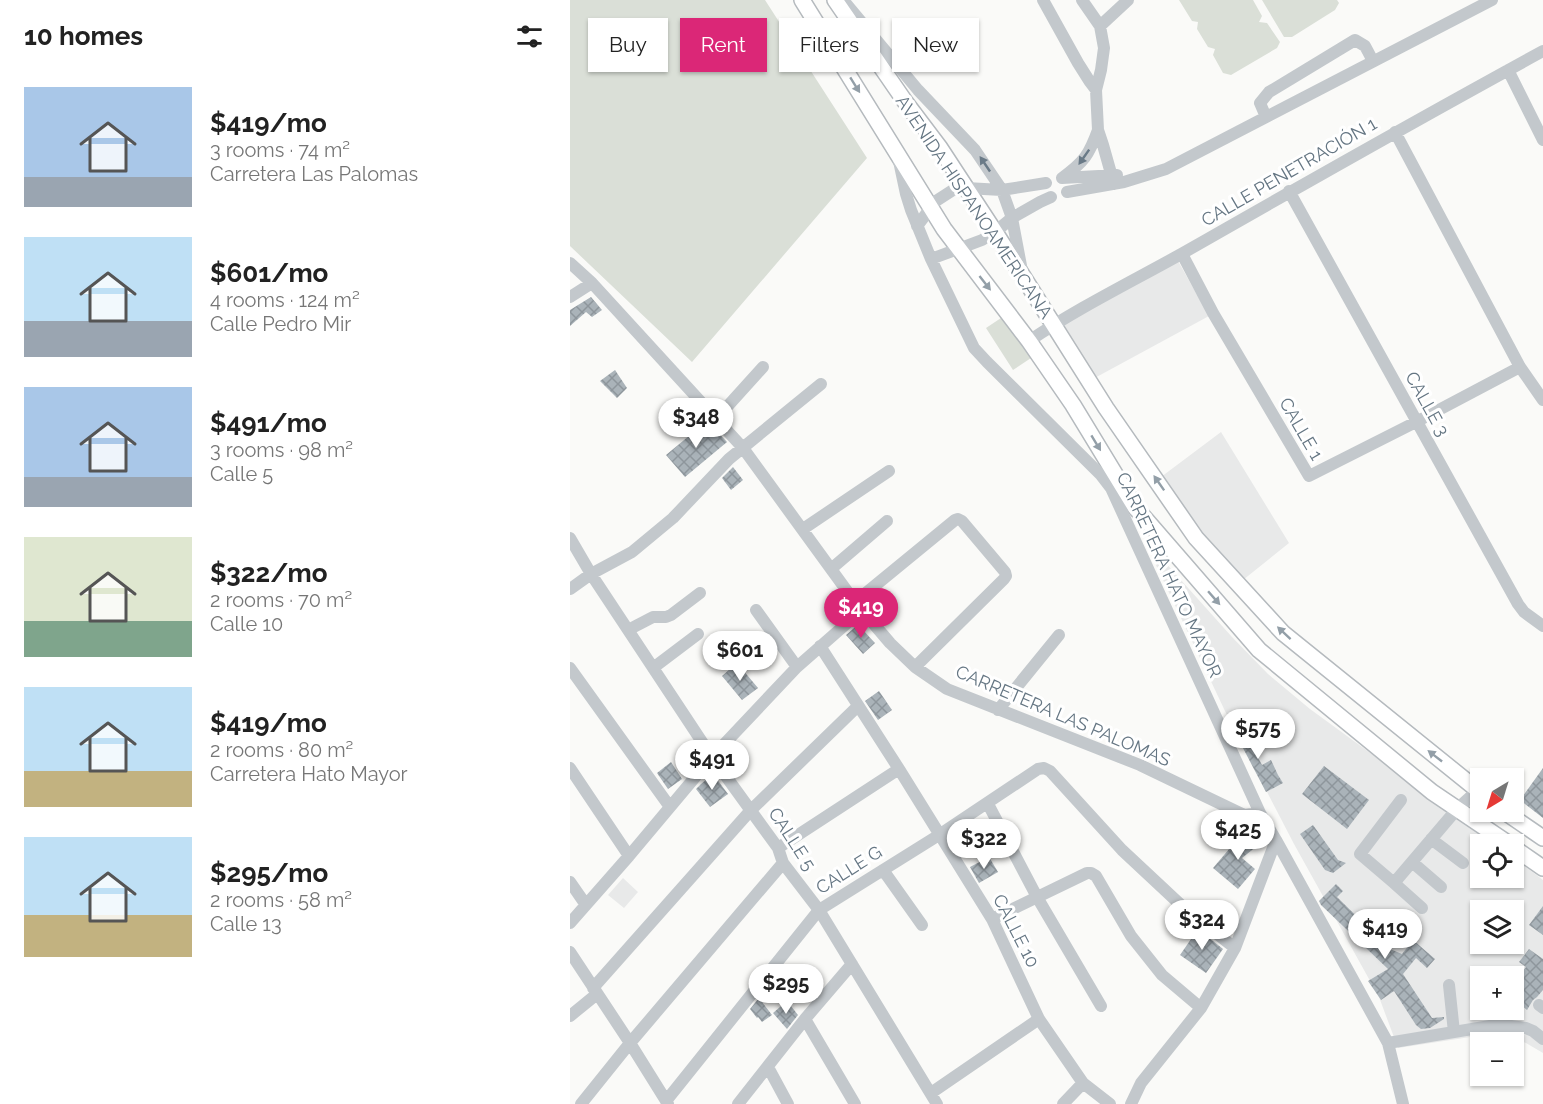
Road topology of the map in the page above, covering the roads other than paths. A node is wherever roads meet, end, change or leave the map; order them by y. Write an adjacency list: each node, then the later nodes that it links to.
1 (802, 0): 17 (main road, AVENIDA HISPANOAMERICANA, one-way to 17)
2 (835, 0): 20 (main road, AVENIDA HISPANOAMERICANA)
3 (843, 0): 21 (street, one-way to 3)
4 (1043, 0): 12 (street)
5 (1082, 0): 8 (street)
6 (1128, 0): 8 (street)
7 (1492, 0): 10 (street)
8 (1100, 26): 12 (street)
9 (1543, 51): 11 (street, CALLE PENETRACIÓN 1)
10 (1373, 61): 13 (street); 13 (street)
11 (1508, 70): 15 (street, CALLE PENETRACIÓN 1); 16 (street)
12 (1096, 90): 14 (street)
13 (1266, 117): 18 (street)
14 (1098, 130): 18 (street); 18 (street, one-way to 18)
15 (1395, 132): 22 (street, CALLE PENETRACIÓN 1); 39 (street)
16 (1543, 140)
17 (897, 155): 25 (main road, AVENIDA HISPANOAMERICANA); 27 (street, CARRETERA HATO MAYOR)
18 (1113, 179): 23 (street)
19 (1046, 183): 21 (street)
20 (966, 188): 21 (street); 25 (street); 28 (main road, AVENIDA HISPANOAMERICANA)
21 (1002, 190): 26 (street)
22 (1289, 191): 30 (street, CALLE PENETRACIÓN 1); 43 (street, CALLE 3)
23 (1067, 192)
24 (1051, 197): 26 (street)
25 (930, 207): 27 (street); 29 (main road, AVENIDA HISPANOAMERICANA)
26 (1012, 218): 28 (street); 33 (street)
27 (917, 226): 31 (street, CARRETERA HATO MAYOR)
28 (995, 232): 29 (street); 33 (main road, AVENIDA HISPANOAMERICANA)
29 (959, 249): 31 (street); 37 (main road, AVENIDA HISPANOAMERICANA, one-way to 37)
30 (1182, 254): 36 (street, CALLE PENETRACIÓN 1); 43 (street, CALLE 1)
31 (931, 259): 76 (street, CARRETERA HATO MAYOR)
32 (570, 263): 34 (street, CARRETERA LAS PALOMAS)
33 (1023, 278): 36 (main road, AVENIDA HISPANOAMERICANA)
34 (592, 282): 35 (street); 42 (street, CARRETERA LAS PALOMAS)
35 (570, 297)
36 (1053, 325): 37 (street, AVENIDA HISPANOAMERICANA); 69 (main road, AVENIDA HISPANOAMERICANA, one-way to 36)
37 (1029, 341): 74 (main road, AVENIDA HISPANOAMERICANA, one-way to 74)
38 (763, 367): 42 (street)
39 (1520, 367): 41 (street); 43 (street, CALLE 1)
40 (821, 384): 44 (street)
41 (1543, 400)
42 (717, 419): 44 (street, CARRETERA LAS PALOMAS)
43 (1416, 422): 55 (street, CALLE 3)
44 (743, 448): 47 (street, CARRETERA LAS PALOMAS); 50 (street)
45 (889, 471): 47 (street)
46 (887, 521): 49 (street)
47 (803, 529): 49 (street, CARRETERA LAS PALOMAS)
48 (570, 538): 50 (street, CALLE 5)
49 (831, 569): 53 (street, CARRETERA LAS PALOMAS)
50 (591, 574): 51 (street); 56 (street, CALLE 5)
51 (570, 589)
52 (700, 593): 56 (street)
53 (858, 606): 59 (street); 61 (street, CARRETERA LAS PALOMAS); 61 (street)
54 (756, 610): 60 (street)
55 (1543, 626)
56 (628, 630): 62 (street, CALLE 5)
57 (698, 634): 62 (street)
58 (1059, 635): 65 (street)
59 (820, 646): 60 (street); 64 (street, CALLE 10)
60 (797, 667): 66 (street)
61 (915, 667): 65 (street, CARRETERA LAS PALOMAS)
62 (653, 668): 66 (street, CALLE 5)
63 (570, 669): 73 (street)
64 (858, 706): 68 (street, CALLE 10); 75 (street)
65 (998, 710): 76 (street, CARRETERA LAS PALOMAS)
66 (712, 757): 73 (street); 75 (street, CALLE 5)
67 (570, 768): 85 (street)
68 (899, 770): 79 (street, CALLE 10); 83 (street)
69 (1470, 784)
70 (1470, 798): 74 (street)
71 (1401, 800): 92 (street)
72 (988, 804): 79 (street, CALLE G); 94 (street); 101 (street, CALLE G)
73 (670, 807): 85 (street)
74 (1457, 809): 78 (main road, AVENIDA HISPANOAMERICANA); 81 (street)
75 (751, 810): 83 (street, CALLE 5); 105 (street)
76 (1260, 813): 82 (street, CARRETERA HATO MAYOR)
77 (1520, 822): 80 (main road)
78 (1494, 834)
79 (939, 835): 90 (street, CALLE G); 98 (street, CALLE 10)
80 (1543, 838)
81 (1431, 839): 86 (street); 88 (street)
82 (1276, 840): 101 (street); 114 (street, CARRETERA HATO MAYOR)
83 (778, 848): 87 (street, CALLE 5)
84 (1524, 855): 89 (main road)
85 (629, 856): 95 (street)
86 (1412, 862): 92 (street); 93 (street)
87 (783, 863): 97 (street, CALLE 5); 113 (street)
88 (1463, 863)
89 (1543, 868)
90 (883, 870): 97 (street, CALLE G); 100 (street)
91 (570, 882): 95 (street)
92 (1394, 884): 96 (street)
93 (1441, 886)
94 (1037, 897): 98 (street); 106 (street); 107 (street)
95 (586, 905): 99 (street)
96 (1422, 908)
97 (819, 910): 103 (street, CALLE 5); 118 (street, CALLE G)
98 (992, 919): 110 (street, CALLE 10)
99 (570, 923)
100 (922, 925)
101 (1236, 948): 107 (street)
102 (570, 952): 105 (street)
103 (852, 964): 109 (street); 117 (street, CALLE 5)
104 (1449, 985): 111 (street)
105 (595, 991): 108 (street); 113 (street)
106 (1101, 1006)
107 (1201, 1008): 125 (street)
108 (570, 1016)
109 (805, 1019): 115 (street); 122 (street)
110 (1039, 1019): 116 (street, CALLE 10); 117 (street)
111 (1454, 1032): 112 (street); 114 (street)
112 (1543, 1039)
113 (630, 1043): 118 (street); 119 (street)
114 (1388, 1043): 126 (street, CARRETERA HATO MAYOR)
115 (768, 1067): 120 (street); 121 (street)
116 (1083, 1083): 123 (street); 124 (street, CALLE 10)
117 (934, 1099)
118 (667, 1102)
119 (581, 1104)
120 (738, 1104)
121 (788, 1104)
122 (855, 1104)
123 (1063, 1104)
124 (1110, 1104)
125 (1131, 1104)
126 (1403, 1104)

